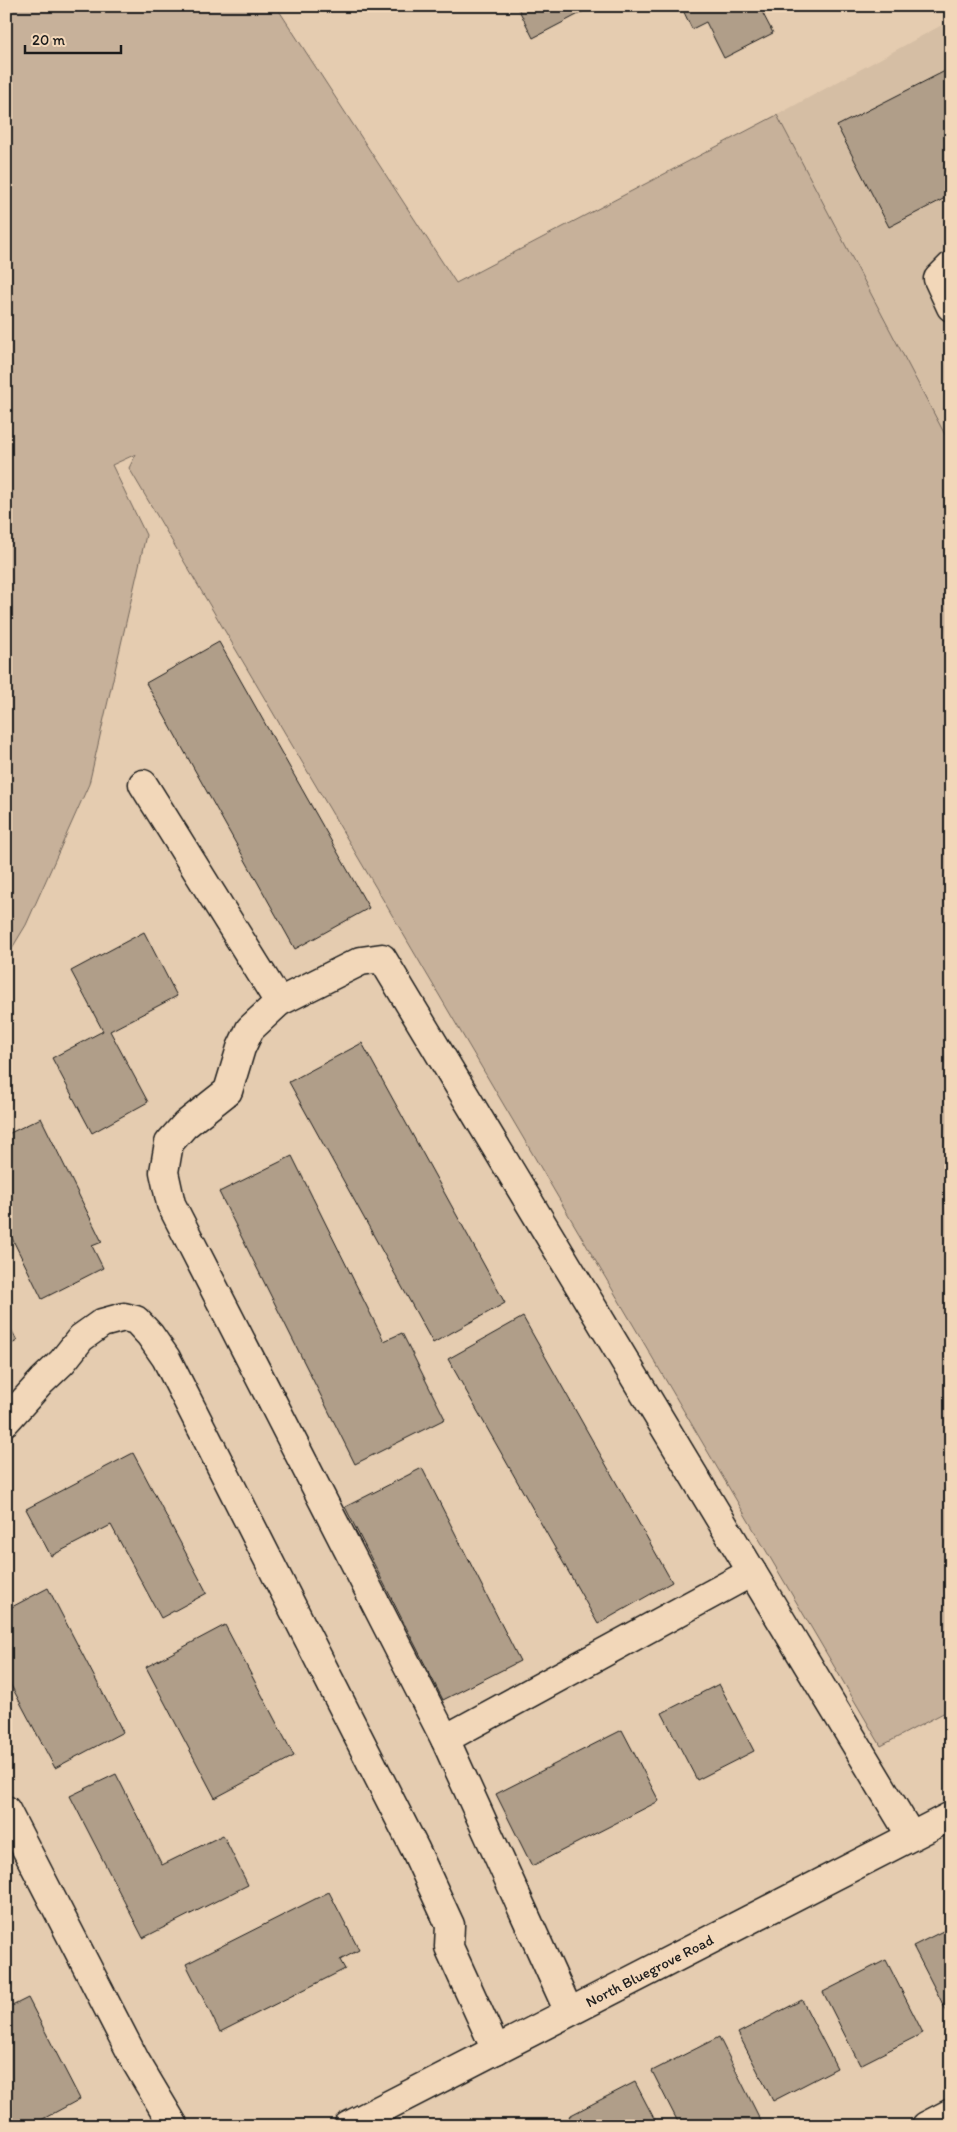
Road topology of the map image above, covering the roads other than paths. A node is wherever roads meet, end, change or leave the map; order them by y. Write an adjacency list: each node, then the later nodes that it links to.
1 (951, 266): 2 (street)
2 (951, 307)
3 (143, 784): 4 (street)
4 (279, 1002): 6 (street); 7 (street)
5 (6, 1422): 12 (street)
6 (752, 1572): 7 (street); 10 (street)
7 (445, 1740): 11 (street)
8 (6, 1810): 14 (street)
9 (951, 1816): 10 (street, North Bluegrove Road)
10 (911, 1836): 11 (street, North Bluegrove Road)
11 (569, 2012): 12 (street, North Bluegrove Road)
12 (496, 2050): 15 (street, North Bluegrove Road)
13 (951, 2113): 16 (street)
14 (174, 2126)
15 (348, 2126)
16 (926, 2126)

